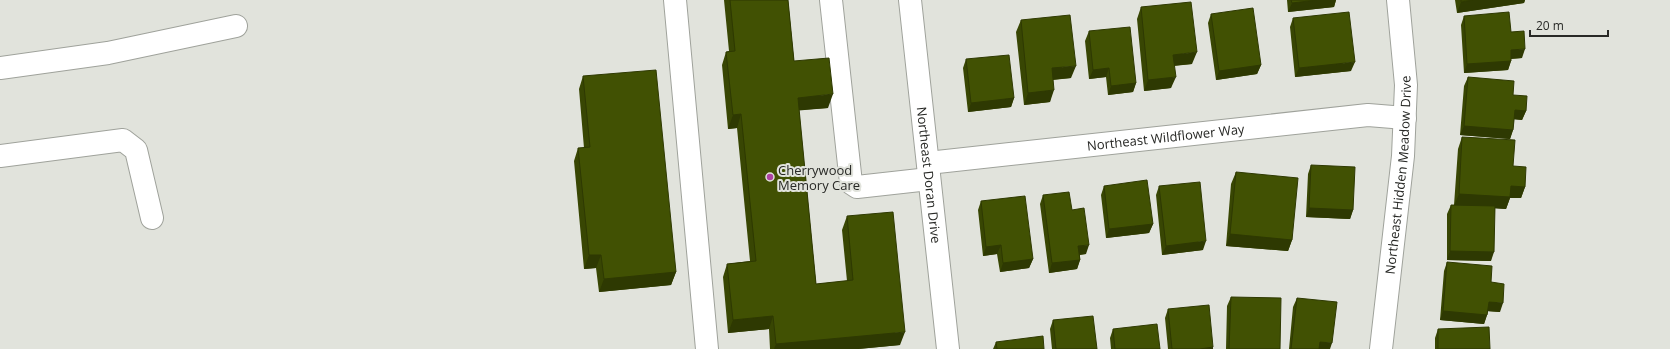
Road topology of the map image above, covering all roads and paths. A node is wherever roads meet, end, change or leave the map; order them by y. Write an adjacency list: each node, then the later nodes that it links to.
1 (675, 0): 11 (street)
2 (830, 0): 9 (street, Northeast Wildflower Way)
3 (910, 0): 9 (street, Northeast Doran Drive)
4 (1398, 0): 7 (street, Northeast Hidden Meadow Drive)
5 (236, 26): 6 (street)
6 (0, 68)
7 (1404, 118): 9 (street, Northeast Wildflower Way); 13 (street, Northeast Hidden Meadow Drive)
8 (0, 156): 10 (street)
9 (928, 171): 12 (street, Northeast Doran Drive)
10 (152, 218)
11 (707, 349)
12 (948, 349)
13 (1381, 349)

